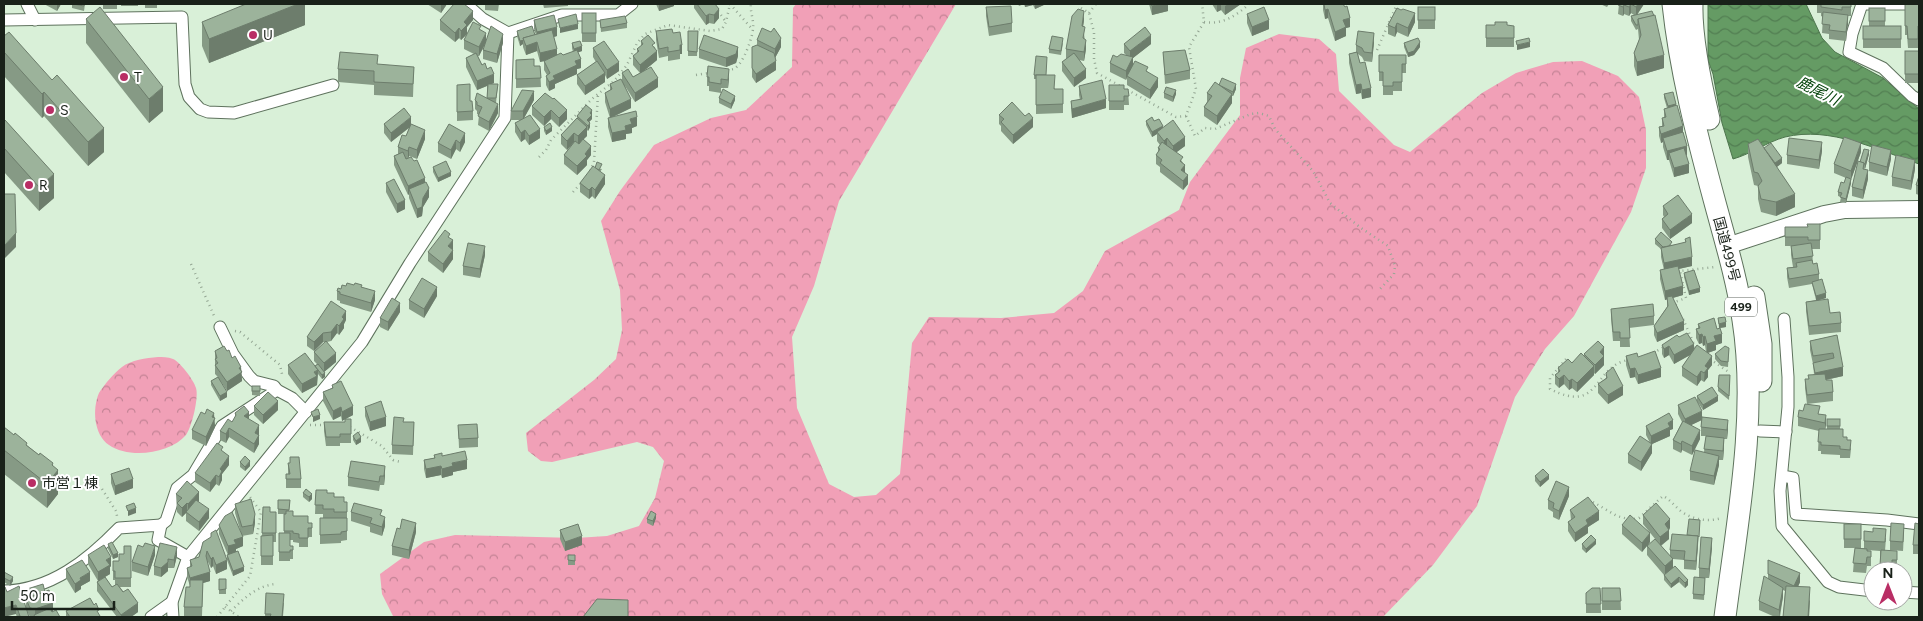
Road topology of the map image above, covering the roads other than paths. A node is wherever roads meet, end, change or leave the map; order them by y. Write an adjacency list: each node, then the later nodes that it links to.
1 (27, 4): 9 (street)
2 (466, 4): 10 (street)
3 (632, 4): 10 (street)
4 (1673, 4): 14 (highway, 国道499号 / 499)
5 (1692, 4): 14 (highway, 国道499号 / 499)
6 (1862, 4): 7 (street); 12 (street)
7 (1919, 4)
8 (4, 20): 9 (street)
9 (35, 20): 11 (street)
10 (508, 33): 18 (street)
11 (333, 85)
12 (1919, 100)
13 (1919, 209): 14 (street)
14 (1734, 250): 19 (highway, 国道499号 / 499); 30 (highway, 国道499号 / 499)
15 (1784, 320): 20 (street)
16 (220, 327): 17 (street)
17 (275, 388): 18 (street); 23 (street)
18 (306, 412): 24 (street)
19 (1760, 431): 20 (street); 31 (highway, 国道499号 / 499)
20 (1786, 432): 21 (street)
21 (1782, 476): 22 (street); 25 (street)
22 (1919, 524)
23 (162, 525): 24 (street); 26 (street)
24 (188, 557): 27 (street)
25 (1863, 590)
26 (4, 591)
27 (172, 602): 28 (street); 29 (street)
28 (151, 617)
29 (173, 617)
30 (1725, 617)
31 (1740, 617)

